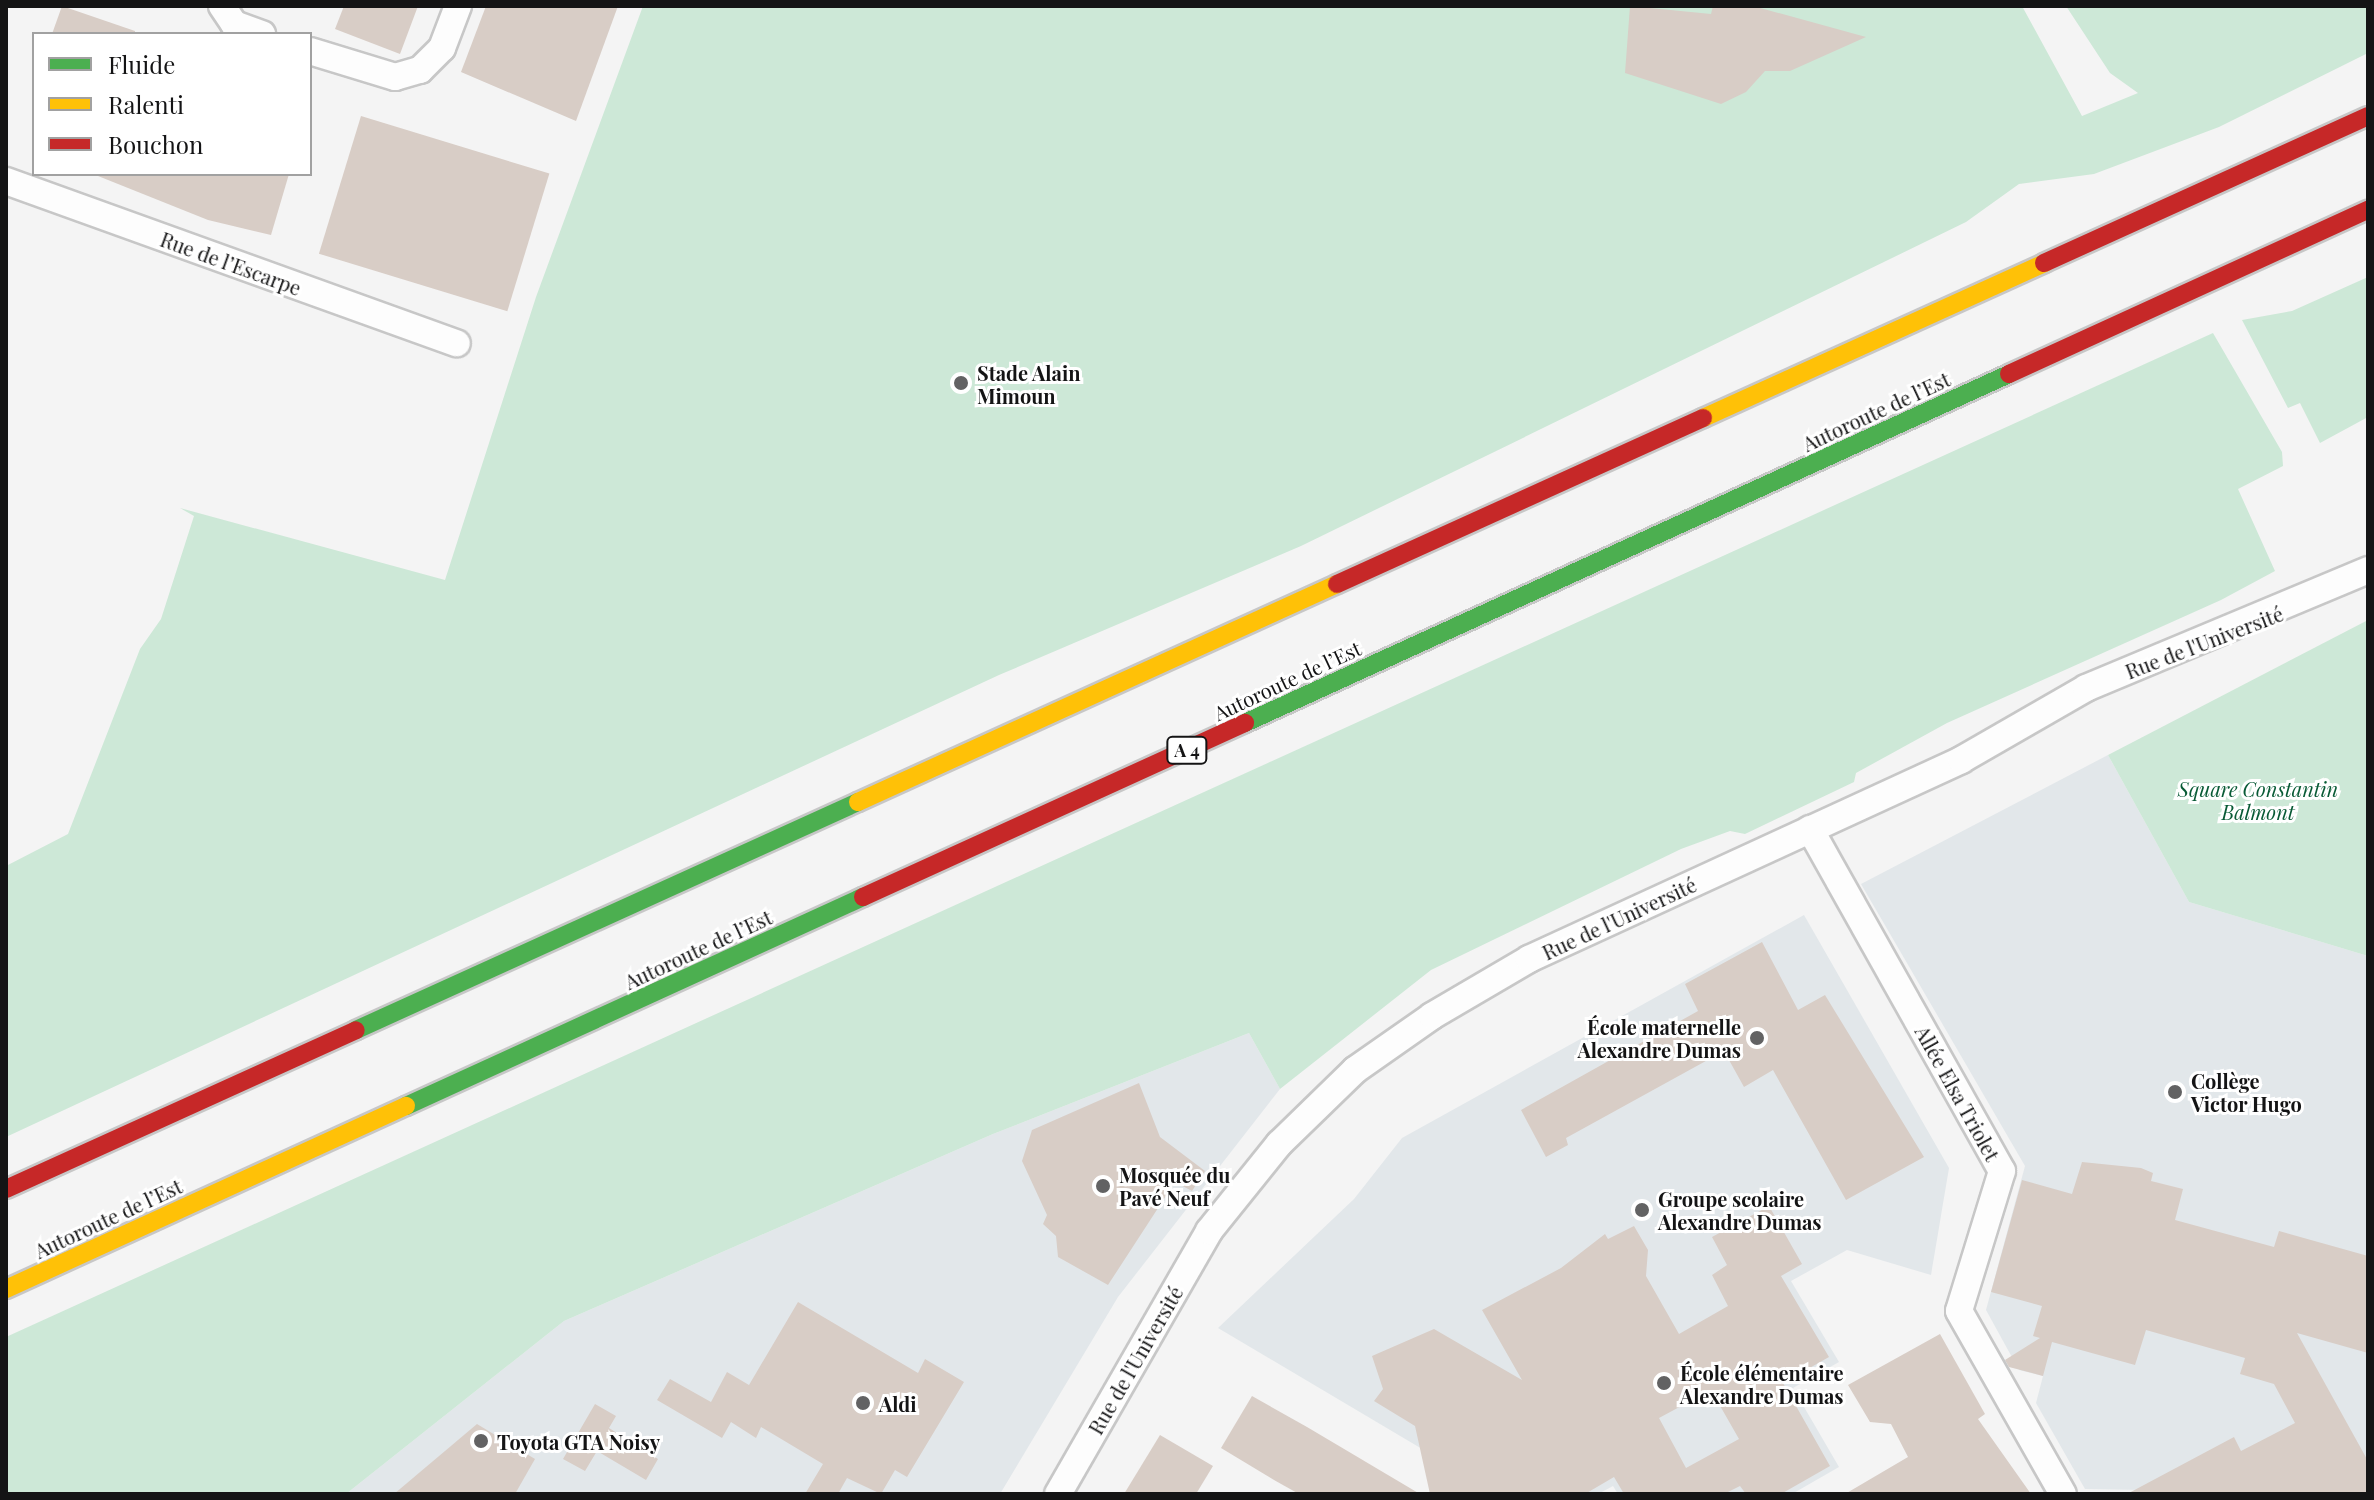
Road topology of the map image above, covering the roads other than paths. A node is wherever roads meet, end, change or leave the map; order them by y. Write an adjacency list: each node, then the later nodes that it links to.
1 (222, 6): 3 (street)
2 (458, 6): 4 (street)
3 (256, 32)
4 (312, 52)
5 (2368, 116): 11 (highway)
6 (6, 181): 8 (street, Rue de l’Escarpe)
7 (2368, 210): 12 (highway, Autoroute de l’Est / A 4)
8 (457, 343)
9 (2368, 570): 10 (street, Rue de l'Université)
10 (1810, 829): 13 (street, Rue de l'Université); 14 (street, Allée Elsa Triolet)
11 (6, 1189)
12 (6, 1289)
13 (1058, 1494)
14 (2063, 1494)

